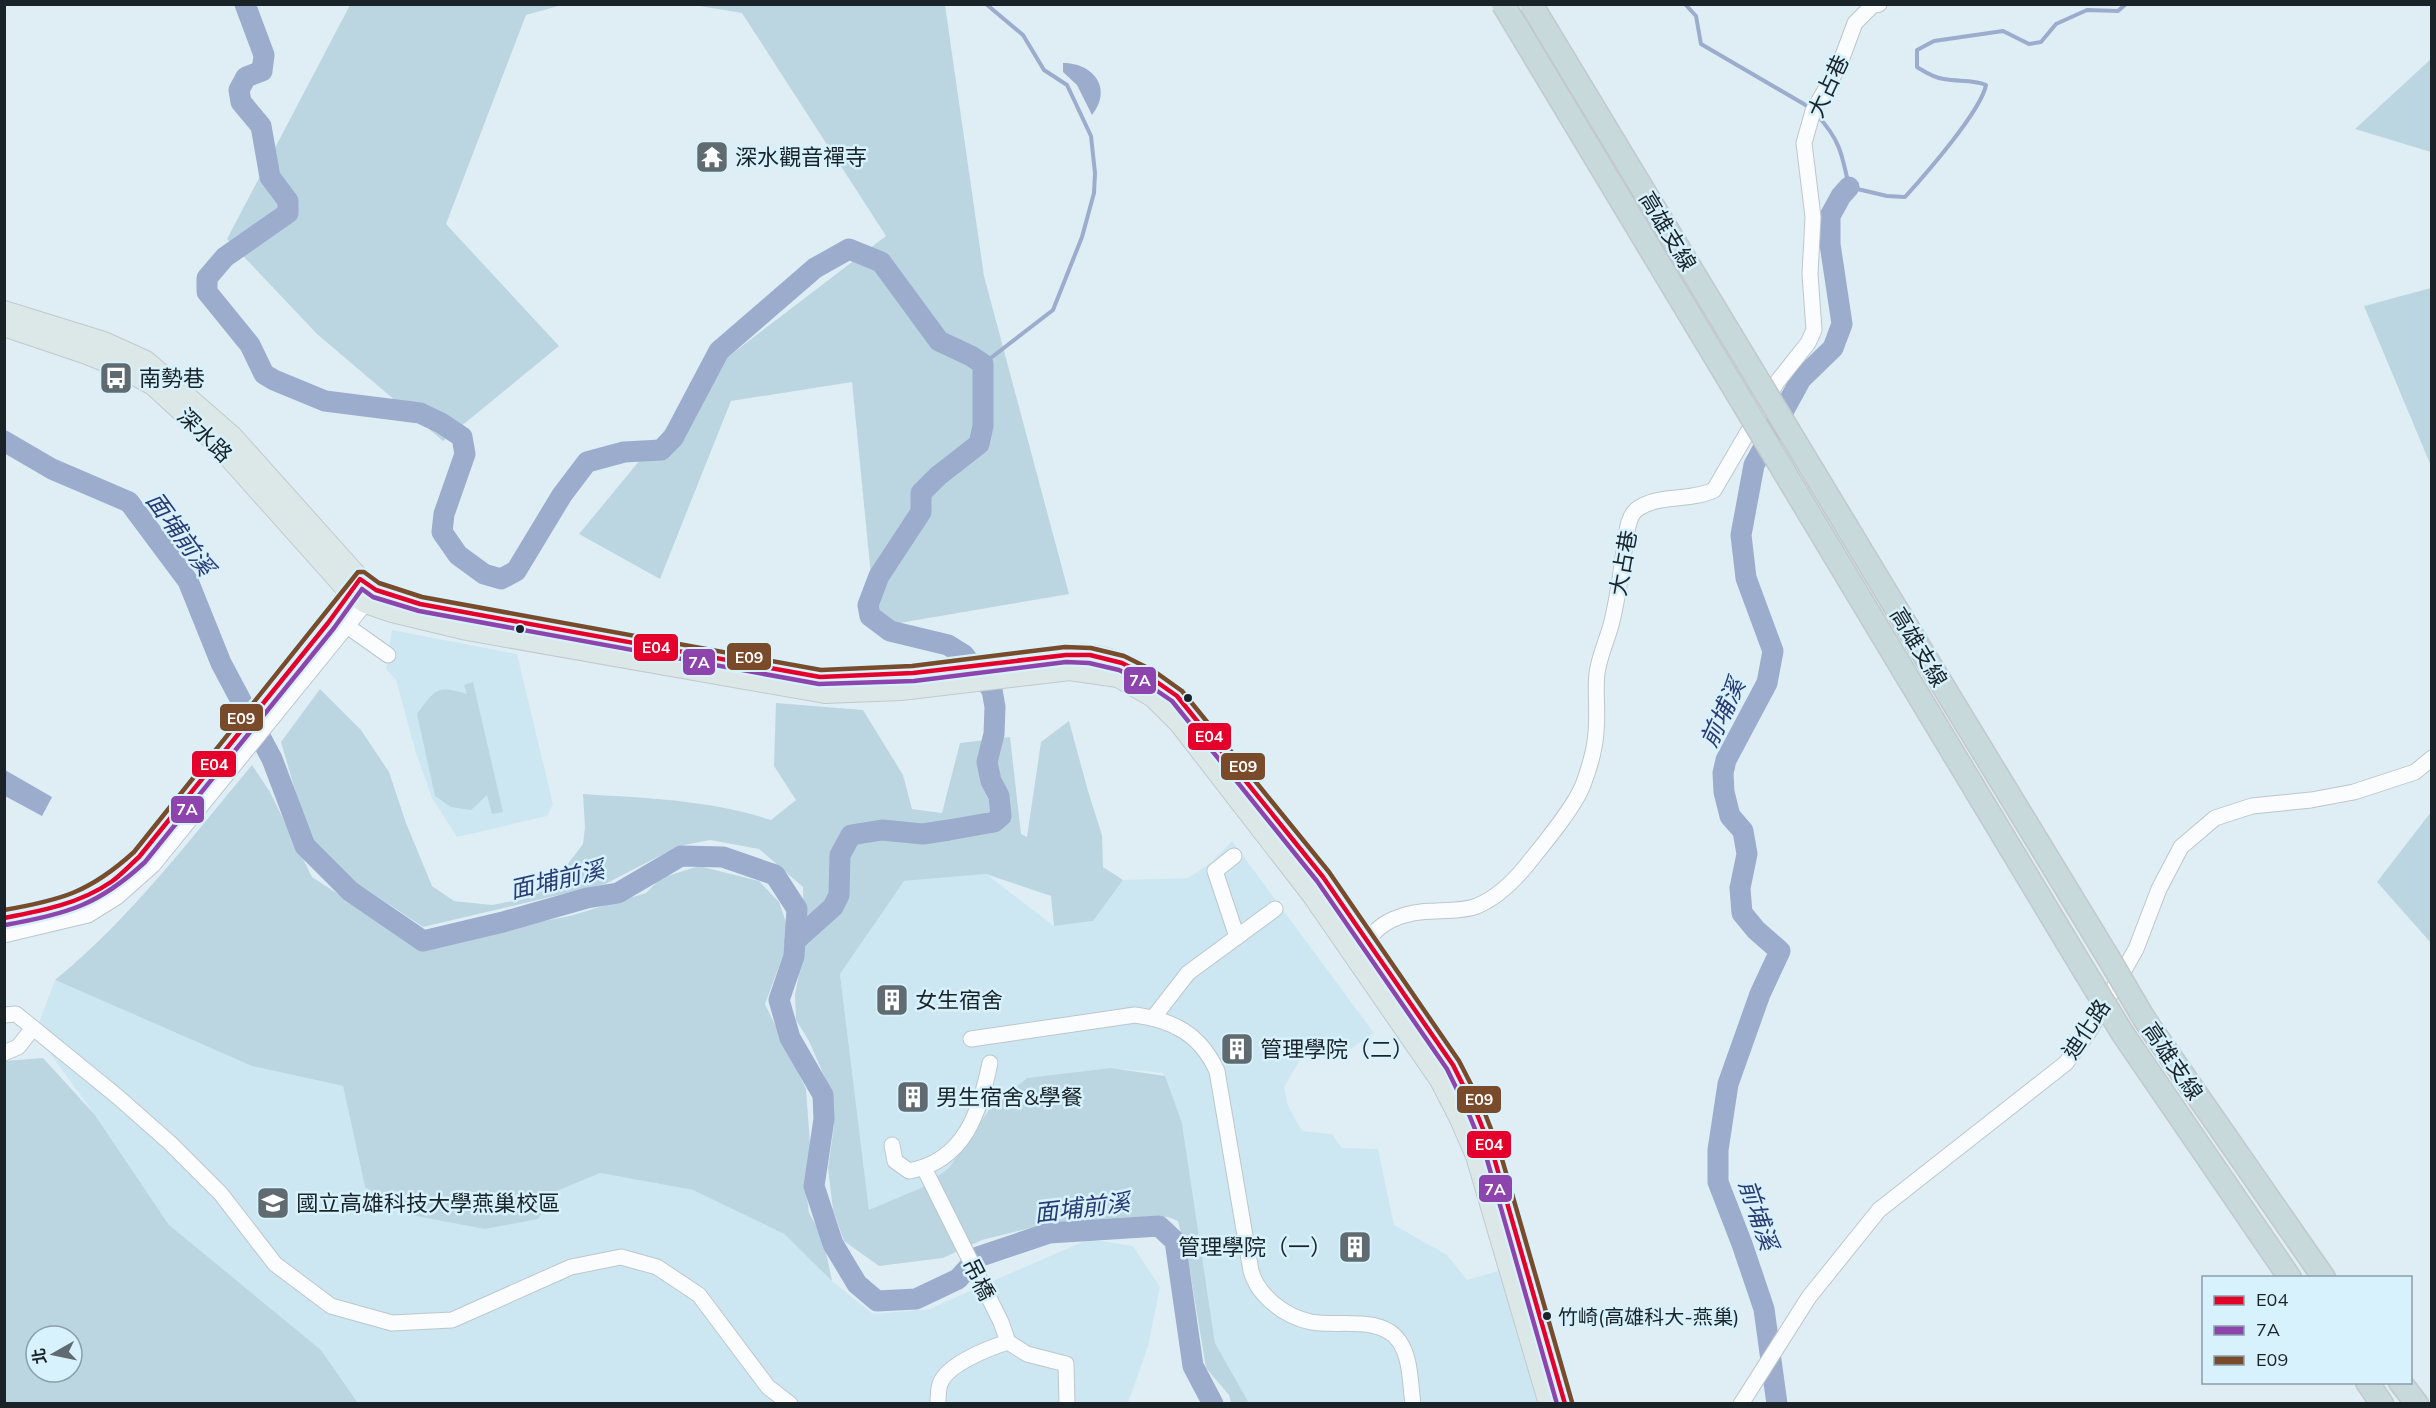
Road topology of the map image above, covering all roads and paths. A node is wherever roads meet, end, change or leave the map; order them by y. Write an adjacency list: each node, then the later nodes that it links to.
1 (1503, 4): 30 (highway, 高雄支線, bridge)
2 (1531, 4): 31 (highway, 高雄支線, bridge)
3 (1879, 4): 19 (street, 大占巷)
4 (4, 311): 6 (main road, 深水路)
5 (4, 326): 6 (main road, 深水路)
6 (363, 591): 7 (street); 9 (main road); 12 (street)
7 (343, 631): 8 (street); 13 (street)
8 (388, 655)
9 (1064, 664): 19 (main road); 21 (main road)
10 (2432, 758): 41 (street, 迪化路)
11 (1234, 856): 20 (street)
12 (137, 858): 13 (street); 15 (street)
13 (149, 869): 17 (street)
14 (1275, 909): 20 (street)
15 (42, 911): 16 (street); 17 (street)
16 (4, 918)
17 (45, 927): 18 (street)
18 (4, 935)
19 (1372, 935): 21 (street); 40 (main road)
20 (1237, 937): 23 (street)
21 (1360, 962): 39 (main road)
22 (4, 1014): 24 (street)
23 (1153, 1018): 25 (street); 38 (street)
24 (33, 1028): 26 (street); 35 (street)
25 (971, 1039)
26 (4, 1053)
27 (990, 1063): 29 (street)
28 (892, 1145): 29 (street)
29 (924, 1168): 32 (street, 吊橋)
30 (2289, 1276)
31 (2323, 1276)
32 (1008, 1342): 36 (street); 37 (street)
33 (2368, 1384): 42 (highway)
34 (2401, 1384): 43 (highway)
35 (790, 1404)
36 (938, 1404)
37 (1067, 1404)
38 (1413, 1404)
39 (1550, 1404)
40 (1565, 1404)
41 (1741, 1404)
42 (2382, 1404)
43 (2417, 1404)

